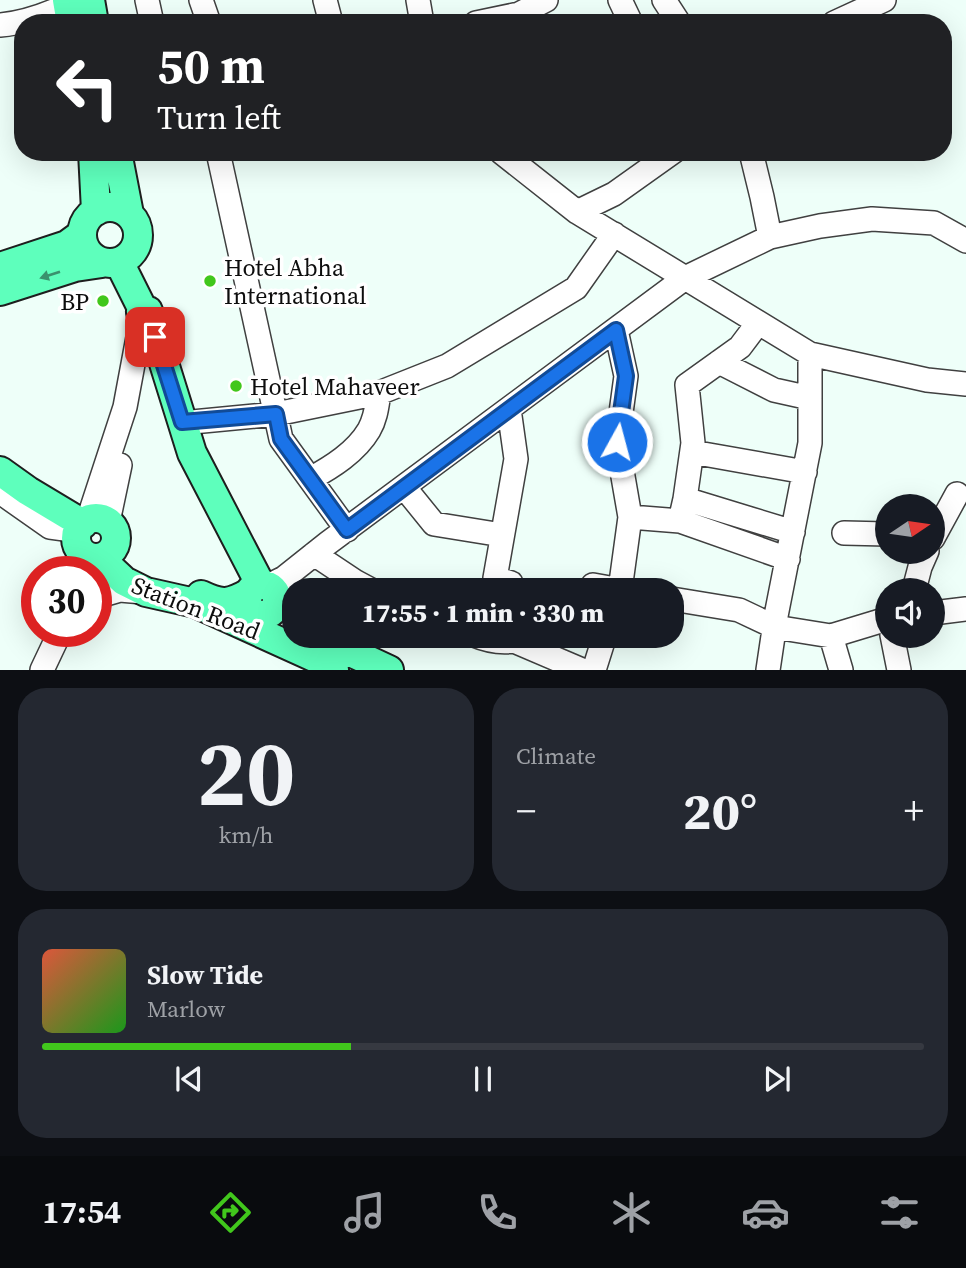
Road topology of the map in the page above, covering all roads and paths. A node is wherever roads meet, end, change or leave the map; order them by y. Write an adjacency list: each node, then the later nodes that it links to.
1 (546, 0): 4 (street)
2 (884, 0): 6 (street)
3 (74, 7): 5 (street)
4 (518, 12)
5 (50, 14)
6 (854, 14)
7 (112, 161): 15 (main road)
8 (117, 161): 14 (main road)
9 (220, 161): 32 (street)
10 (512, 161): 13 (street)
11 (660, 161): 13 (street)
12 (753, 161): 17 (street)
13 (577, 212): 16 (street)
14 (129, 214): 15 (main road); 19 (main road)
15 (89, 222): 19 (main road); 20 (main road)
16 (614, 234): 21 (street); 29 (street)
17 (770, 237): 18 (street); 21 (street)
18 (966, 241)
19 (119, 257): 22 (main road, one-way to 22); 23 (main road)
20 (0, 267)
21 (685, 278): 24 (street); 25 (street)
22 (0, 291)
23 (145, 313): 33 (main road); 49 (street)
24 (758, 323): 26 (street); 27 (street)
25 (616, 330): 31 (street); 43 (street)
26 (810, 354): 28 (street); 30 (street)
27 (719, 362): 30 (street); 34 (street)
28 (966, 384)
29 (379, 393): 32 (street); 37 (street)
30 (810, 398): 36 (street)
31 (509, 410): 38 (street); 48 (street)
32 (276, 414): 33 (street); 37 (street)
33 (182, 422): 57 (main road)
34 (692, 452): 36 (street); 41 (street)
35 (0, 471): 49 (main road)
36 (805, 472): 45 (street)
37 (310, 479): 44 (street)
38 (404, 487): 44 (street); 48 (street)
39 (957, 495): 42 (street)
40 (3, 497): 49 (main road)
41 (683, 510): 43 (street); 45 (street); 51 (street)
42 (945, 516)
43 (630, 517): 54 (street)
44 (347, 530): 50 (street)
45 (793, 532): 51 (street)
46 (844, 533): 47 (street)
47 (875, 534)
48 (502, 535): 53 (street)
49 (89, 545): 56 (main road, Station Road); 57 (main road, Station Road)
50 (314, 554): 52 (street); 57 (street)
51 (788, 559): 64 (street)
52 (350, 578)
53 (495, 578)
54 (622, 578)
55 (112, 592): 56 (street)
56 (146, 592): 61 (main road, Station Road)
57 (273, 601): 61 (main road); 63 (main road, Station Road)
58 (684, 601): 64 (street)
59 (966, 609): 60 (street)
60 (945, 612)
61 (225, 617): 77 (main road, Station Road)
62 (875, 623): 65 (street)
63 (282, 626)
64 (775, 627): 65 (street); 74 (street)
65 (831, 636): 83 (street)
66 (38, 647): 75 (street)
67 (53, 647): 76 (street)
68 (318, 648): 78 (main road, Station Road)
69 (339, 648): 79 (main road)
70 (362, 648): 80 (main road)
71 (535, 648): 81 (street)
72 (601, 648): 82 (street)
73 (895, 648): 84 (street)
74 (772, 669)
75 (28, 670)
76 (42, 670)
77 (334, 670)
78 (353, 670)
79 (389, 670)
80 (407, 670)
81 (582, 670)
82 (594, 670)
83 (841, 670)
84 (899, 670)

